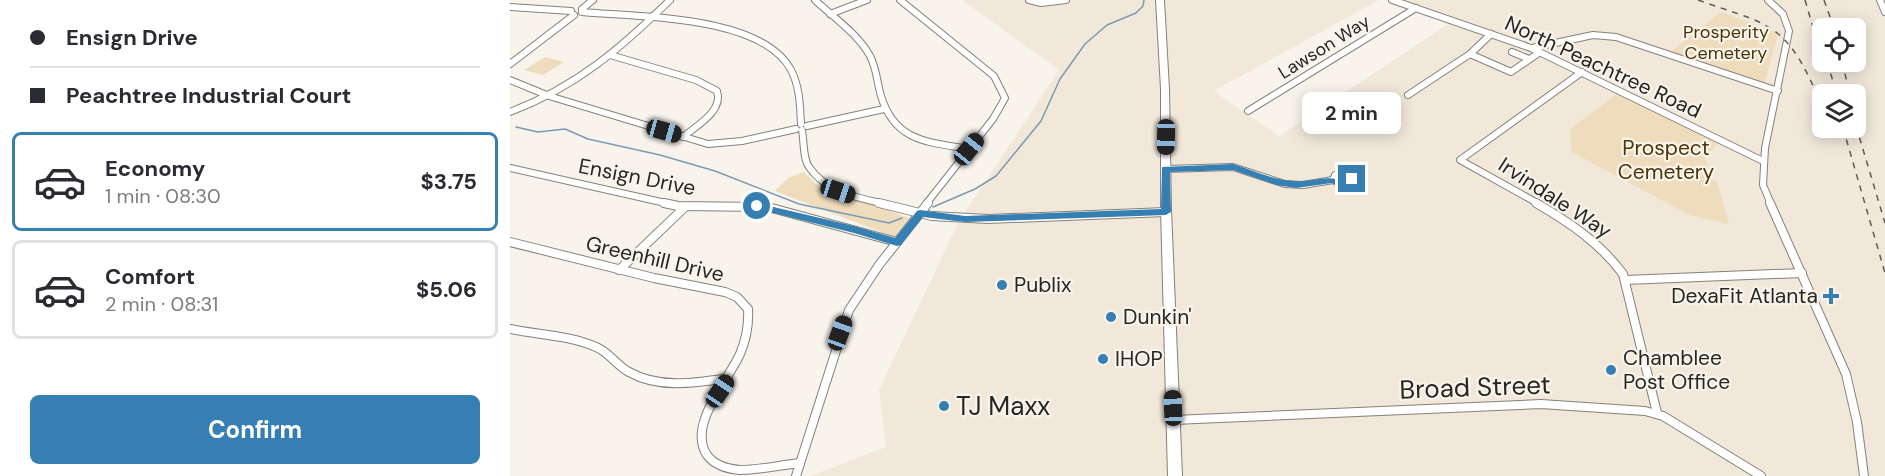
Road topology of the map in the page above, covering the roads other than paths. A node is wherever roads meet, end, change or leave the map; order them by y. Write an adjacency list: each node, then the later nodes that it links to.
1 (593, 0): 14 (street)
2 (670, 0): 18 (street)
3 (815, 0): 17 (street)
4 (867, 0): 17 (street)
5 (900, 0): 37 (street)
6 (1029, 0): 7 (street)
7 (1065, 0)
8 (1160, 0): 40 (highway)
9 (1392, 0): 13 (street, North Peachtree Road)
10 (1768, 0): 29 (street)
11 (1880, 0): 15 (street)
12 (510, 6): 16 (street)
13 (1416, 8): 19 (street, North Peachtree Road); 34 (street, Lawson Way)
14 (582, 11): 16 (street); 18 (street)
15 (1885, 12)
16 (573, 13): 26 (street)
17 (830, 14): 32 (street)
18 (652, 18): 24 (street); 35 (street)
19 (1491, 34): 20 (street, North Peachtree Road); 23 (street)
20 (1531, 48): 22 (street, North Peachtree Road); 29 (street)
21 (1512, 52): 25 (street)
22 (1540, 52): 25 (street); 27 (street, North Peachtree Road)
23 (1470, 54): 25 (street); 30 (street)
24 (610, 55): 31 (street); 36 (street)
25 (1529, 59)
26 (510, 64)
27 (1582, 72): 38 (street, North Peachtree Road); 49 (street, Irvindale Way)
28 (510, 80): 31 (street)
29 (1778, 91): 38 (street)
30 (1408, 95)
31 (549, 96): 33 (street); 36 (street)
32 (884, 109): 35 (street); 37 (street)
33 (510, 111)
34 (1248, 111)
35 (802, 127): 36 (street); 44 (street)
36 (683, 137)
37 (969, 149): 44 (street)
38 (1763, 161): 48 (street)
39 (510, 168): 42 (street, Ensign Drive)
40 (1165, 169): 41 (street); 43 (highway)
41 (1334, 180)
42 (685, 207): 46 (street, Ensign Drive); 47 (street)
43 (1166, 212): 44 (street); 53 (highway)
44 (920, 213): 46 (street)
45 (510, 242): 47 (street, Greenhill Drive)
46 (897, 242): 54 (street)
47 (619, 270): 51 (street, Greenhill Drive)
48 (1802, 273): 49 (street); 58 (street)
49 (1625, 280): 52 (street, Irvindale Way)
50 (510, 329): 51 (street)
51 (728, 378): 54 (street, Greenhill Drive)
52 (1657, 413): 53 (street, Broad Street); 57 (street, Broad Street)
53 (1174, 420): 56 (highway)
54 (800, 463): 55 (street)
55 (796, 476)
56 (1175, 476)
57 (1761, 476)
58 (1864, 476)

